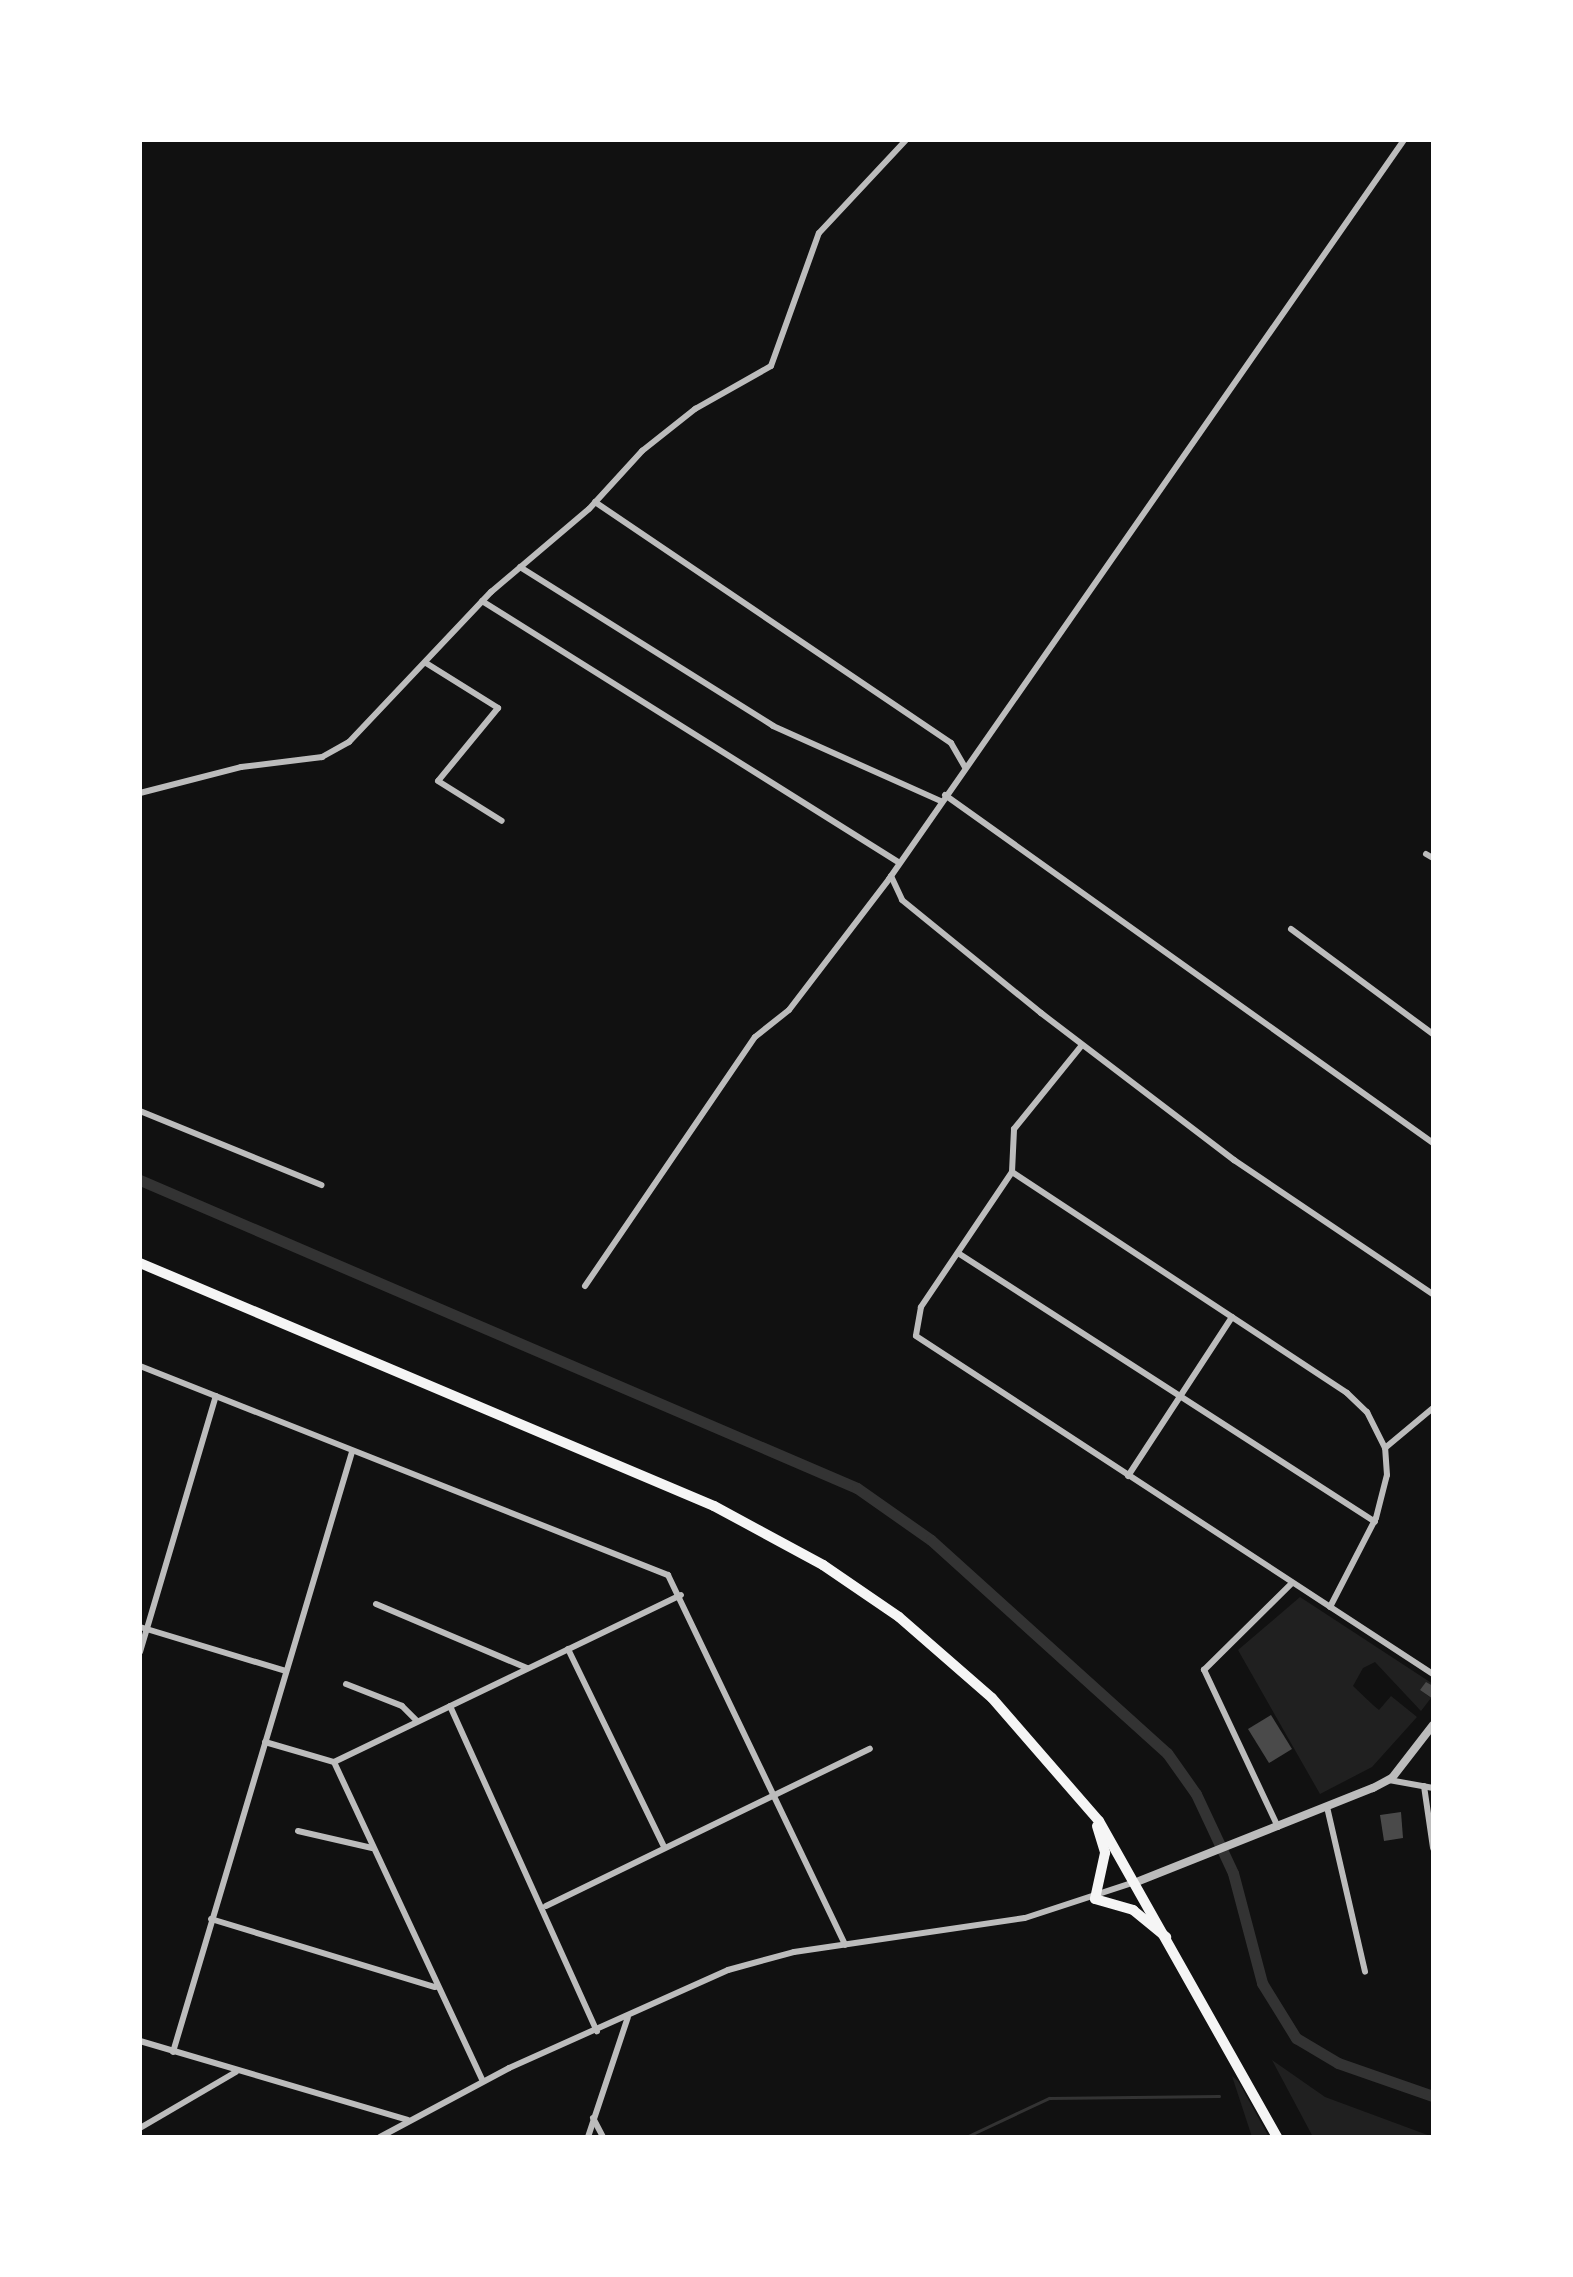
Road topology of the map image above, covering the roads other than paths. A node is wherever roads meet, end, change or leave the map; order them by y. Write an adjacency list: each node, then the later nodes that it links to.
1 (906, 140): 3 (street)
2 (1404, 140): 7 (street)
3 (595, 502): 4 (street); 7 (street)
4 (520, 567): 5 (street); 9 (street)
5 (482, 601): 6 (street); 11 (street)
6 (426, 663): 8 (street); 10 (street)
7 (965, 767): 9 (street)
8 (140, 793)
9 (943, 798): 11 (street); 17 (street)
10 (502, 821)
11 (897, 861): 12 (street)
12 (891, 875): 15 (street); 22 (street)
13 (1291, 929): 14 (street)
14 (1433, 1034)
15 (1082, 1045): 18 (street); 23 (street)
16 (140, 1111): 19 (street)
17 (1433, 1143)
18 (1012, 1172): 20 (street); 24 (street)
19 (321, 1185)
20 (958, 1253): 27 (street); 31 (street)
21 (140, 1263): 55 (main road)
22 (585, 1286)
23 (1433, 1294)
24 (1232, 1317): 27 (street); 29 (street)
25 (140, 1366): 26 (street)
26 (216, 1396): 30 (street); 37 (street)
27 (1179, 1398): 31 (street); 32 (street)
28 (1433, 1408): 29 (street)
29 (1385, 1448): 32 (street)
30 (352, 1452): 34 (street); 41 (street)
31 (1128, 1476): 33 (street)
32 (1375, 1522): 36 (street)
33 (1292, 1583): 36 (street); 56 (street)
34 (681, 1595): 38 (street); 53 (street)
35 (376, 1604): 40 (street)
36 (1330, 1607): 42 (street)
37 (143, 1628): 39 (street); 41 (street)
38 (568, 1649): 40 (street); 58 (street)
39 (140, 1652)
40 (527, 1668): 44 (street)
41 (286, 1671): 47 (street)
42 (1433, 1674)
43 (346, 1684): 45 (street)
44 (450, 1706): 45 (street); 63 (street)
45 (417, 1721): 49 (street)
46 (1433, 1725): 50 (street)
47 (265, 1742): 49 (street); 64 (street)
48 (870, 1749): 53 (street)
49 (334, 1762): 59 (street)
50 (1388, 1780): 51 (street); 54 (street)
51 (1424, 1786): 52 (street); 60 (street)
52 (1433, 1788)
53 (776, 1790): 58 (street); 66 (street)
54 (1327, 1807): 56 (street); 67 (street)
55 (1096, 1816): 61 (main road); 62 (main road)
56 (1278, 1827): 61 (street)
57 (298, 1831): 59 (street)
58 (663, 1845): 63 (street)
59 (372, 1848): 68 (street)
60 (1433, 1848)
61 (1139, 1881): 62 (street); 65 (main road)
62 (1095, 1899): 65 (main road); 66 (street)
63 (546, 1906): 70 (street)
64 (211, 1919): 68 (street); 72 (street)
65 (1170, 1939): 81 (main road)
66 (845, 1945): 69 (street)
67 (1365, 1972)
68 (435, 1987): 74 (street)
69 (628, 2017): 70 (street); 75 (street)
70 (597, 2031): 74 (street)
71 (140, 2041): 72 (street)
72 (173, 2052): 73 (street)
73 (236, 2072): 76 (street); 77 (street)
74 (483, 2081): 76 (street)
75 (593, 2118): 79 (street); 80 (street)
76 (408, 2120): 78 (street)
77 (140, 2128)
78 (380, 2137)
79 (588, 2137)
80 (603, 2137)
81 (1277, 2137)

